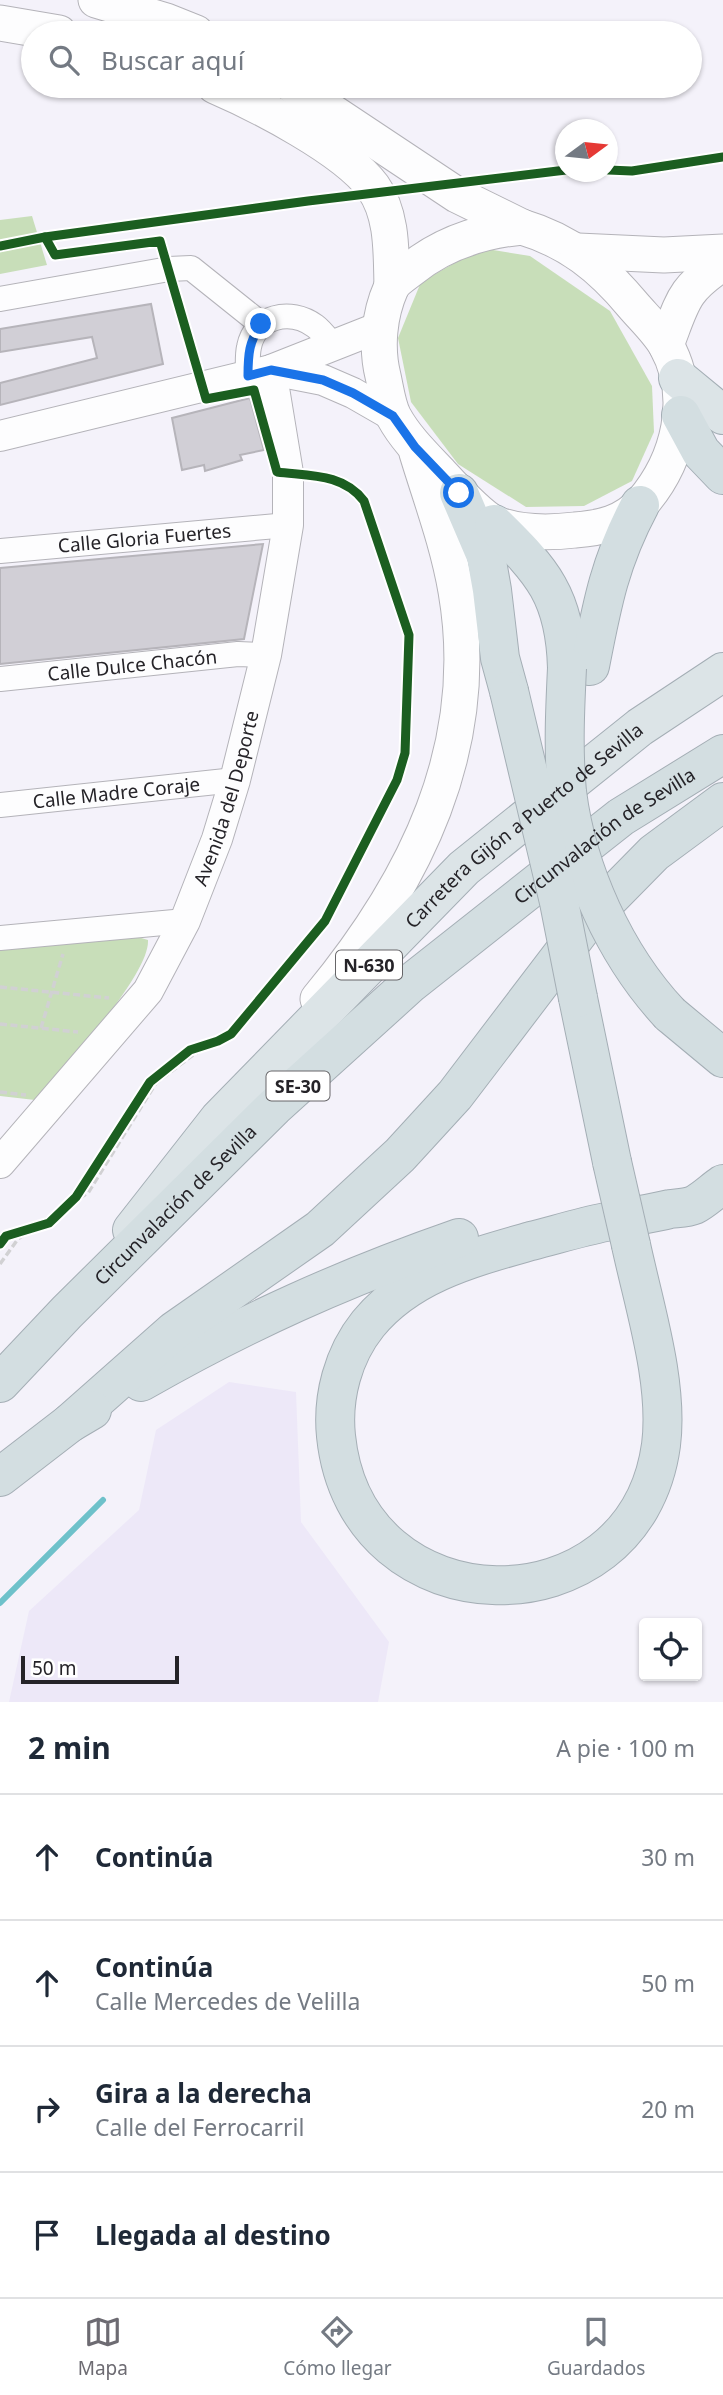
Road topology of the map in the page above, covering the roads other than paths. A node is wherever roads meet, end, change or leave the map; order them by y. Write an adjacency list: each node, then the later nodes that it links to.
1 (96, 0): 2 (main road)
2 (168, 21)
3 (0, 23): 4 (main road)
4 (21, 27)
5 (238, 98): 11 (main road)
6 (311, 98): 7 (main road)
7 (522, 226): 8 (main road); 11 (main road)
8 (578, 251): 9 (main road); 16 (main road)
9 (723, 252)
10 (723, 263): 16 (main road)
11 (392, 286): 14 (main road)
12 (0, 299): 13 (street)
13 (261, 324): 15 (street); 17 (street)
14 (380, 327): 15 (street); 20 (main road)
15 (334, 347): 17 (street)
16 (672, 361): 18 (main road); 19 (highway)
17 (260, 373): 20 (street); 21 (street); 26 (street, Avenida del Deporte)
18 (681, 415): 23 (highway); 25 (main road)
19 (723, 415)
20 (393, 416): 22 (main road)
21 (0, 436)
22 (415, 447): 24 (main road); 41 (main road)
23 (723, 475)
24 (459, 493): 27 (main road); 44 (highway, bridge)
25 (640, 505): 27 (main road); 30 (highway)
26 (288, 524): 28 (street, Calle Gloria Fuertes); 29 (street, Avenida del Deporte)
27 (494, 524): 30 (highway)
28 (0, 551)
29 (266, 655): 32 (street, Calle Dulce Chacón); 34 (street, Avenida del Deporte)
30 (578, 666): 39 (highway); 40 (highway, bridge)
31 (723, 672): 41 (highway, Carretera Gijón a Puerto de Sevilla / N-630)
32 (0, 679)
33 (723, 754): 45 (highway, Circunvalación de Sevilla / SE-30)
34 (235, 780): 36 (street, Calle Madre Coraje); 37 (street, Avenida del Deporte)
35 (723, 802): 47 (highway)
36 (0, 805)
37 (185, 921): 38 (street); 42 (street, Avenida del Deporte)
38 (0, 938)
39 (723, 1027)
40 (723, 1058)
41 (219, 1119): 45 (highway, Carretera Gijón a Puerto de Sevilla / N-630)
42 (0, 1163)
43 (723, 1178): 47 (highway)
44 (723, 1184)
45 (67, 1312): 46 (highway, Circunvalación de Sevilla / SE-30)
46 (0, 1383)
47 (70, 1423): 48 (highway)
48 (0, 1478)

